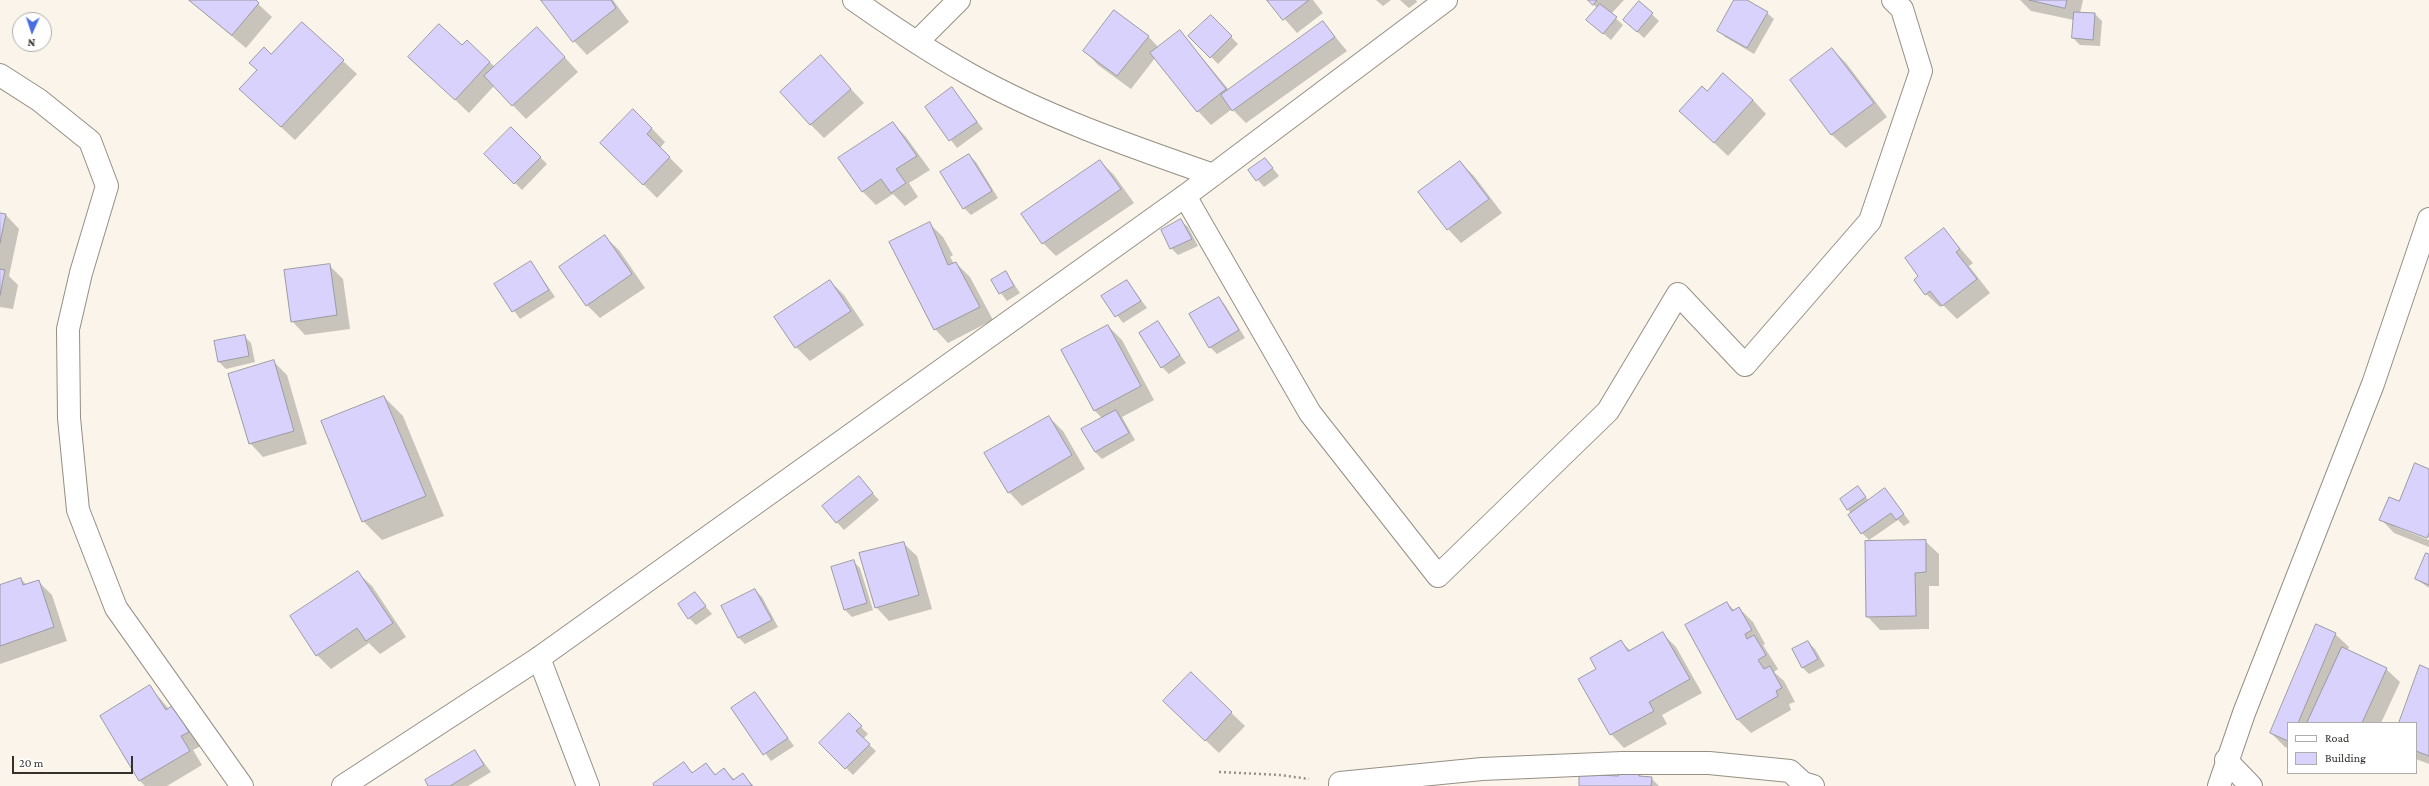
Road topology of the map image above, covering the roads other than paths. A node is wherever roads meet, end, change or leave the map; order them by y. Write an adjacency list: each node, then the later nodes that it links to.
1 (854, 0): 5 (street)
2 (959, 0): 5 (street)
3 (1446, 0): 7 (street)
4 (1893, 0): 8 (street)
5 (918, 41): 7 (street)
6 (0, 75): 13 (street)
7 (1213, 175): 8 (street)
8 (1185, 196): 10 (street)
9 (2429, 219): 11 (street)
10 (538, 658): 14 (street); 15 (street)
11 (2226, 760): 17 (street); 18 (street)
12 (1340, 785): 16 (street)
13 (242, 786)
14 (342, 786)
15 (588, 786)
16 (1813, 786)
17 (2218, 786)
18 (2251, 786)

